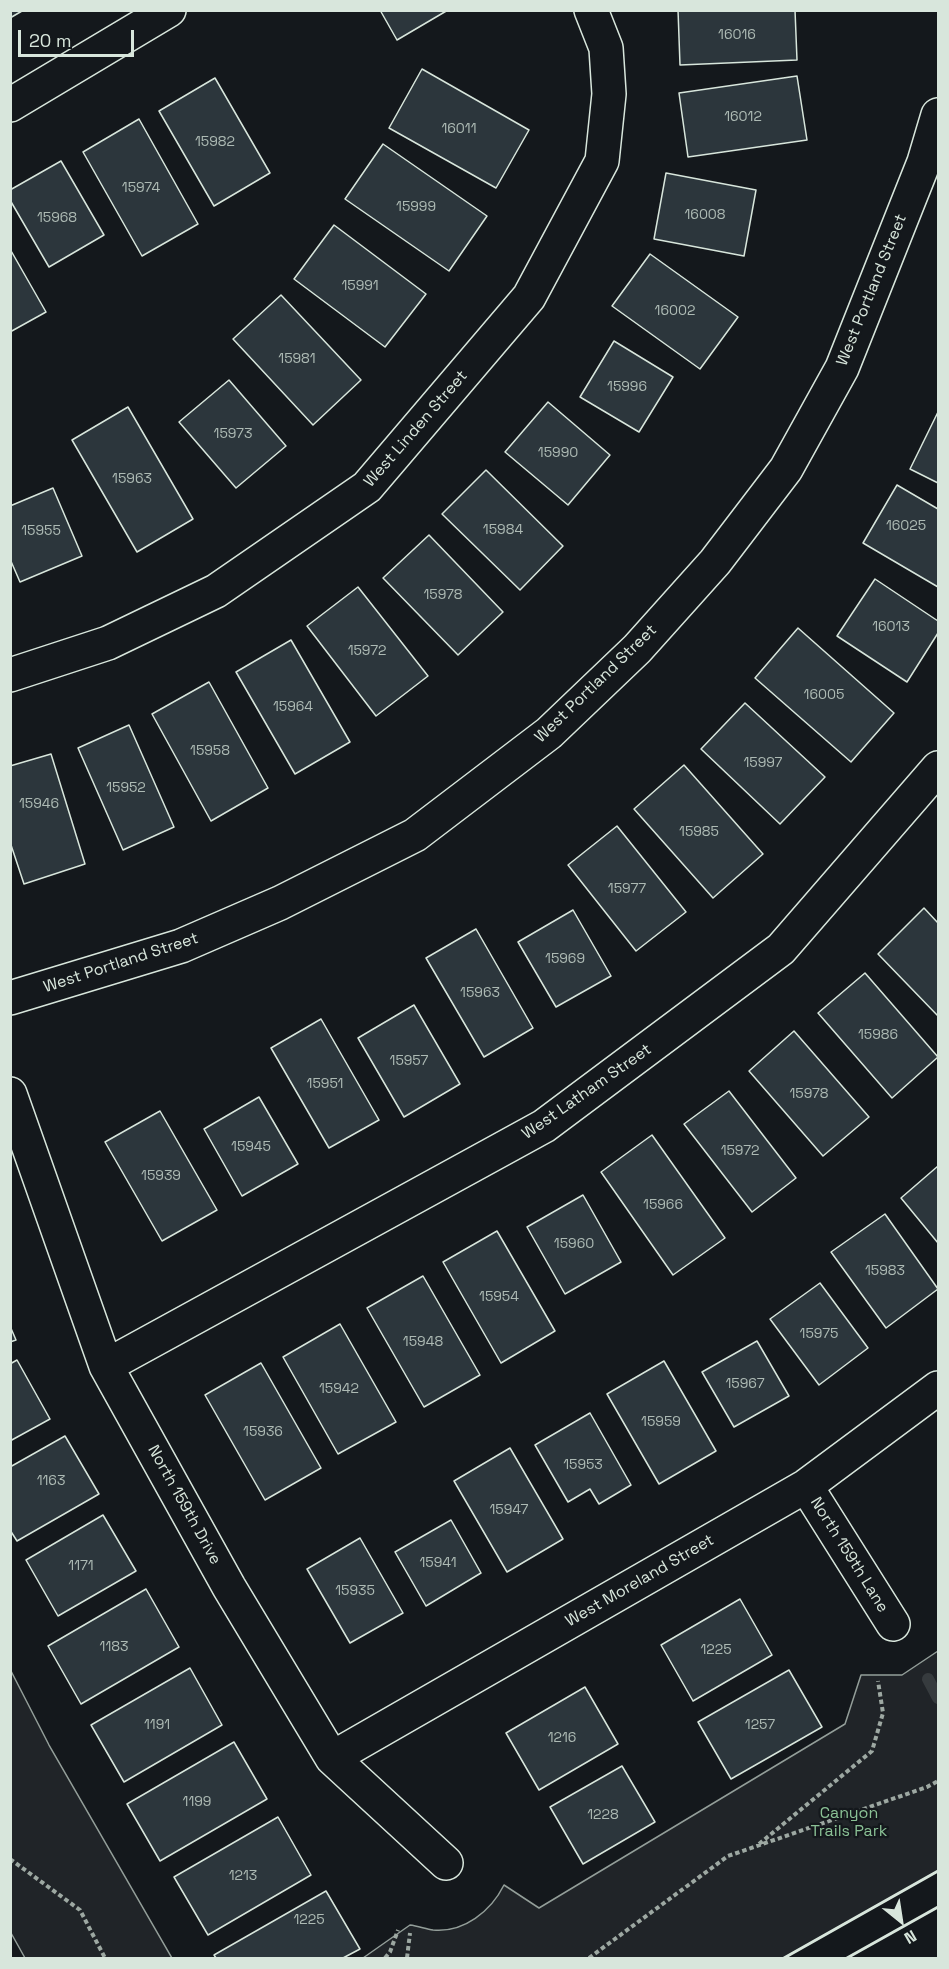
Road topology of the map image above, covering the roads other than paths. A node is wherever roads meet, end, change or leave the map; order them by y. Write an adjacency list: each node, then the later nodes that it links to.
1 (170, 10): 3 (street)
2 (591, 10): 5 (street, West Linden Street)
3 (10, 105)
4 (939, 115): 7 (street, West Portland Street)
5 (10, 675)
6 (939, 768): 9 (street, West Latham Street)
7 (10, 998)
8 (10, 1094): 9 (street, North 159th Drive)
9 (106, 1366): 13 (street, North 159th Drive)
10 (939, 1388): 11 (street, West Moreland Street)
11 (806, 1486): 12 (street, North 159th Lane); 13 (street, West Moreland Street)
12 (893, 1624)
13 (332, 1758): 14 (street, North 159th Drive)
14 (446, 1863)

